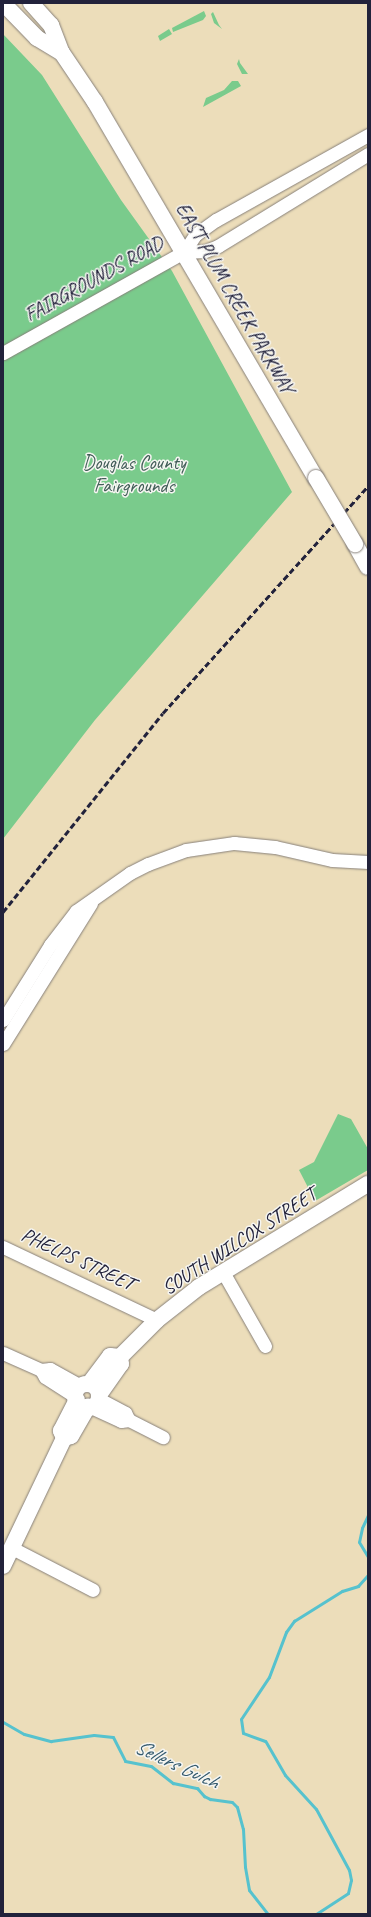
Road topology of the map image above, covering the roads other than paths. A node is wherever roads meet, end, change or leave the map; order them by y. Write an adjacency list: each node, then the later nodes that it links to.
1 (3, 3): 3 (main road, EAST PLUM CREEK PARKWAY)
2 (31, 3): 3 (main road, EAST PLUM CREEK PARKWAY)
3 (62, 53): 6 (main road, EAST PLUM CREEK PARKWAY)
4 (368, 135): 6 (street)
5 (368, 154): 6 (street)
6 (184, 252): 7 (street, FAIRGROUNDS ROAD); 8 (main road, EAST PLUM CREEK PARKWAY, bridge)
7 (3, 353)
8 (368, 567)
9 (368, 862): 10 (street)
10 (93, 900): 11 (street); 12 (street)
11 (3, 1020)
12 (3, 1044)
13 (367, 1187): 15 (main road, SOUTH WILCOX STREET)
14 (3, 1247): 16 (street, PHELPS STREET)
15 (223, 1272): 16 (main road, SOUTH WILCOX STREET); 17 (street)
16 (157, 1320): 19 (main road, SOUTH WILCOX STREET)
17 (266, 1346)
18 (3, 1353): 19 (street)
19 (87, 1397): 20 (street); 21 (main road)
20 (163, 1438)
21 (12, 1548): 22 (main road); 23 (street)
22 (3, 1566)
23 (93, 1590)

